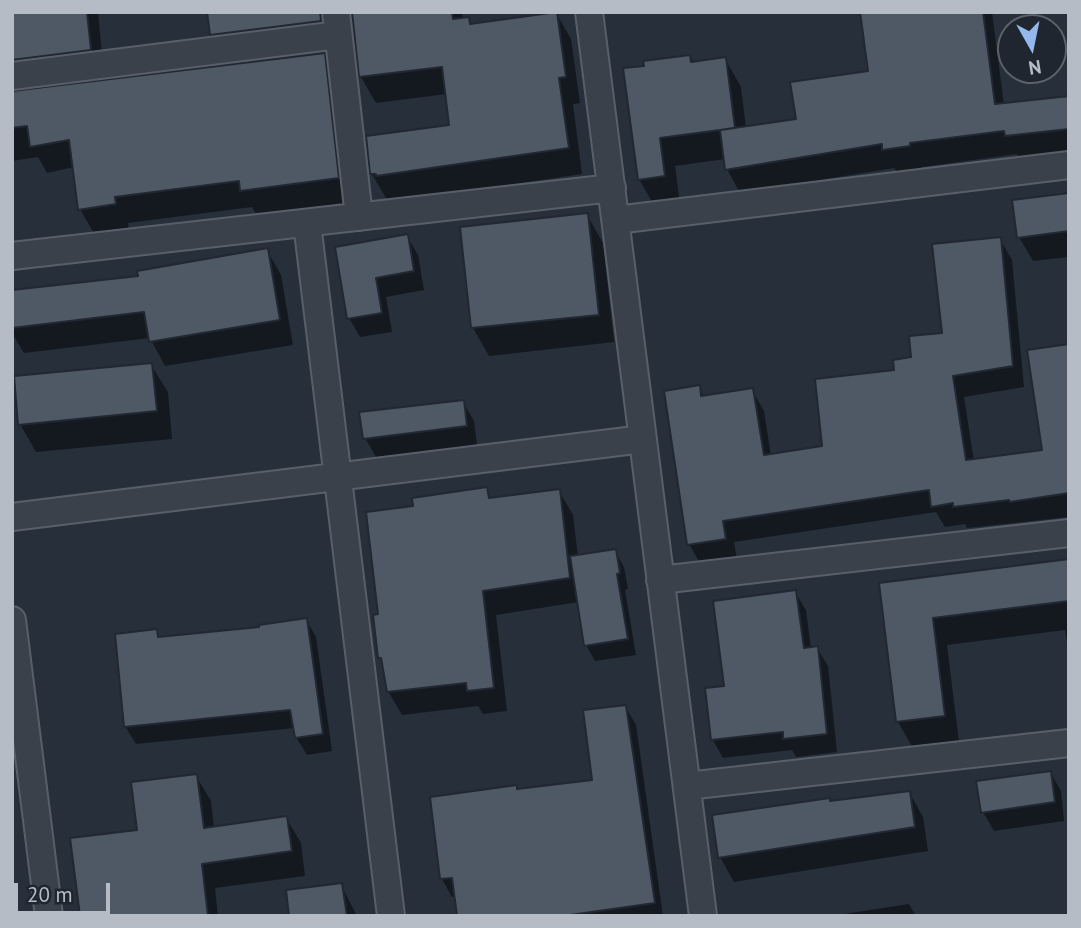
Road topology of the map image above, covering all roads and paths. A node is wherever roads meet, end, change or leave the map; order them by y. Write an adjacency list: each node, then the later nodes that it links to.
1 (589, 12): 5 (street)
2 (337, 24): 3 (street); 6 (street)
3 (12, 76)
4 (1069, 165): 7 (street)
5 (612, 188): 6 (street); 7 (street)
6 (359, 217): 8 (street)
7 (616, 220): 10 (street)
8 (306, 223): 9 (street); 11 (street)
9 (12, 256)
10 (643, 439): 11 (street); 14 (street)
11 (338, 477): 12 (street); 19 (street)
12 (12, 517)
13 (1069, 533): 14 (street)
14 (660, 580): 17 (street)
15 (12, 620): 18 (street)
16 (1069, 743): 17 (street)
17 (687, 786): 20 (street)
18 (49, 916)
19 (391, 916)
20 (703, 916)

